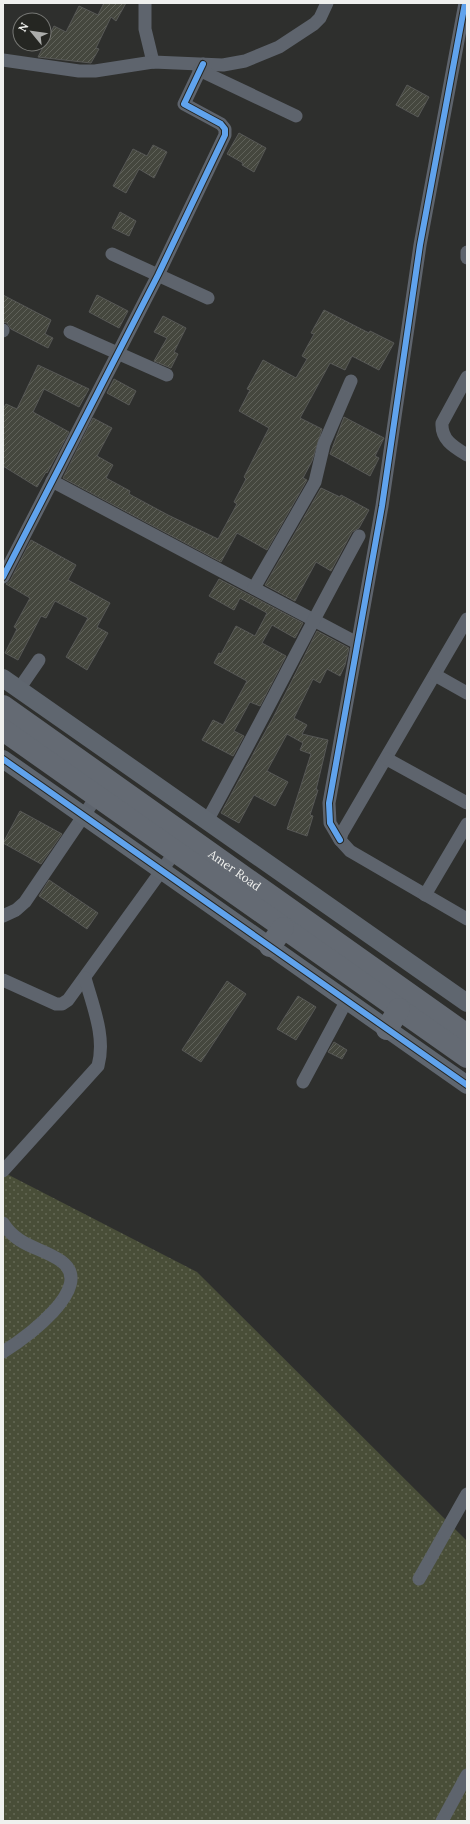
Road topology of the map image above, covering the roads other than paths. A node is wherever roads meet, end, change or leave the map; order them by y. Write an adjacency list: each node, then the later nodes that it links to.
1 (146, 3): 6 (street)
2 (327, 3): 7 (street)
3 (465, 3): 4 (street)
4 (465, 20): 26 (street)
5 (3, 60): 6 (street)
6 (153, 62): 7 (street)
7 (201, 67): 8 (street); 12 (street)
8 (296, 116)
9 (467, 252): 11 (street)
10 (112, 254): 12 (street)
11 (467, 258)
12 (158, 275): 13 (street); 15 (street)
13 (208, 298)
14 (70, 332): 15 (street)
15 (117, 353): 16 (street); 20 (street)
16 (167, 375)
17 (467, 377): 19 (street)
18 (351, 381): 23 (street)
19 (467, 455)
20 (52, 481): 22 (street); 23 (street)
21 (359, 536): 25 (street)
22 (3, 577)
23 (254, 588): 25 (street)
24 (467, 619): 28 (street)
25 (313, 620): 26 (street); 39 (street)
26 (357, 643): 41 (street)
27 (39, 660): 30 (street)
28 (435, 675): 31 (street); 35 (street)
29 (3, 678): 30 (street)
30 (19, 689): 39 (street)
31 (467, 693)
32 (3, 706): 55 (highway, Amer Road)
33 (3, 730): 36 (highway, Amer Road)
34 (3, 759): 38 (street)
35 (387, 759): 37 (street); 41 (street)
36 (97, 796): 38 (street); 42 (highway, Amer Road)
37 (467, 803)
38 (84, 815): 43 (street); 45 (street)
39 (207, 821): 52 (street)
40 (467, 824): 44 (street)
41 (340, 840): 44 (street)
42 (175, 852): 43 (street); 47 (highway, Amer Road)
43 (161, 870): 48 (street); 49 (street)
44 (425, 895): 46 (street)
45 (3, 916)
46 (467, 919)
47 (283, 928): 48 (highway); 53 (highway, Amer Road)
48 (270, 946): 51 (street)
49 (85, 978): 50 (street); 59 (street)
50 (3, 980)
51 (347, 1000): 54 (street); 57 (street)
52 (467, 1003)
53 (398, 1009): 54 (highway); 56 (highway, Amer Road)
54 (387, 1029): 58 (street)
55 (467, 1035)
56 (467, 1057)
57 (304, 1082)
58 (467, 1085)
59 (3, 1171)
60 (3, 1223): 61 (street)
61 (3, 1352)
62 (467, 1494): 63 (street)
63 (419, 1579)
64 (467, 1775): 65 (street)
65 (442, 1821)

